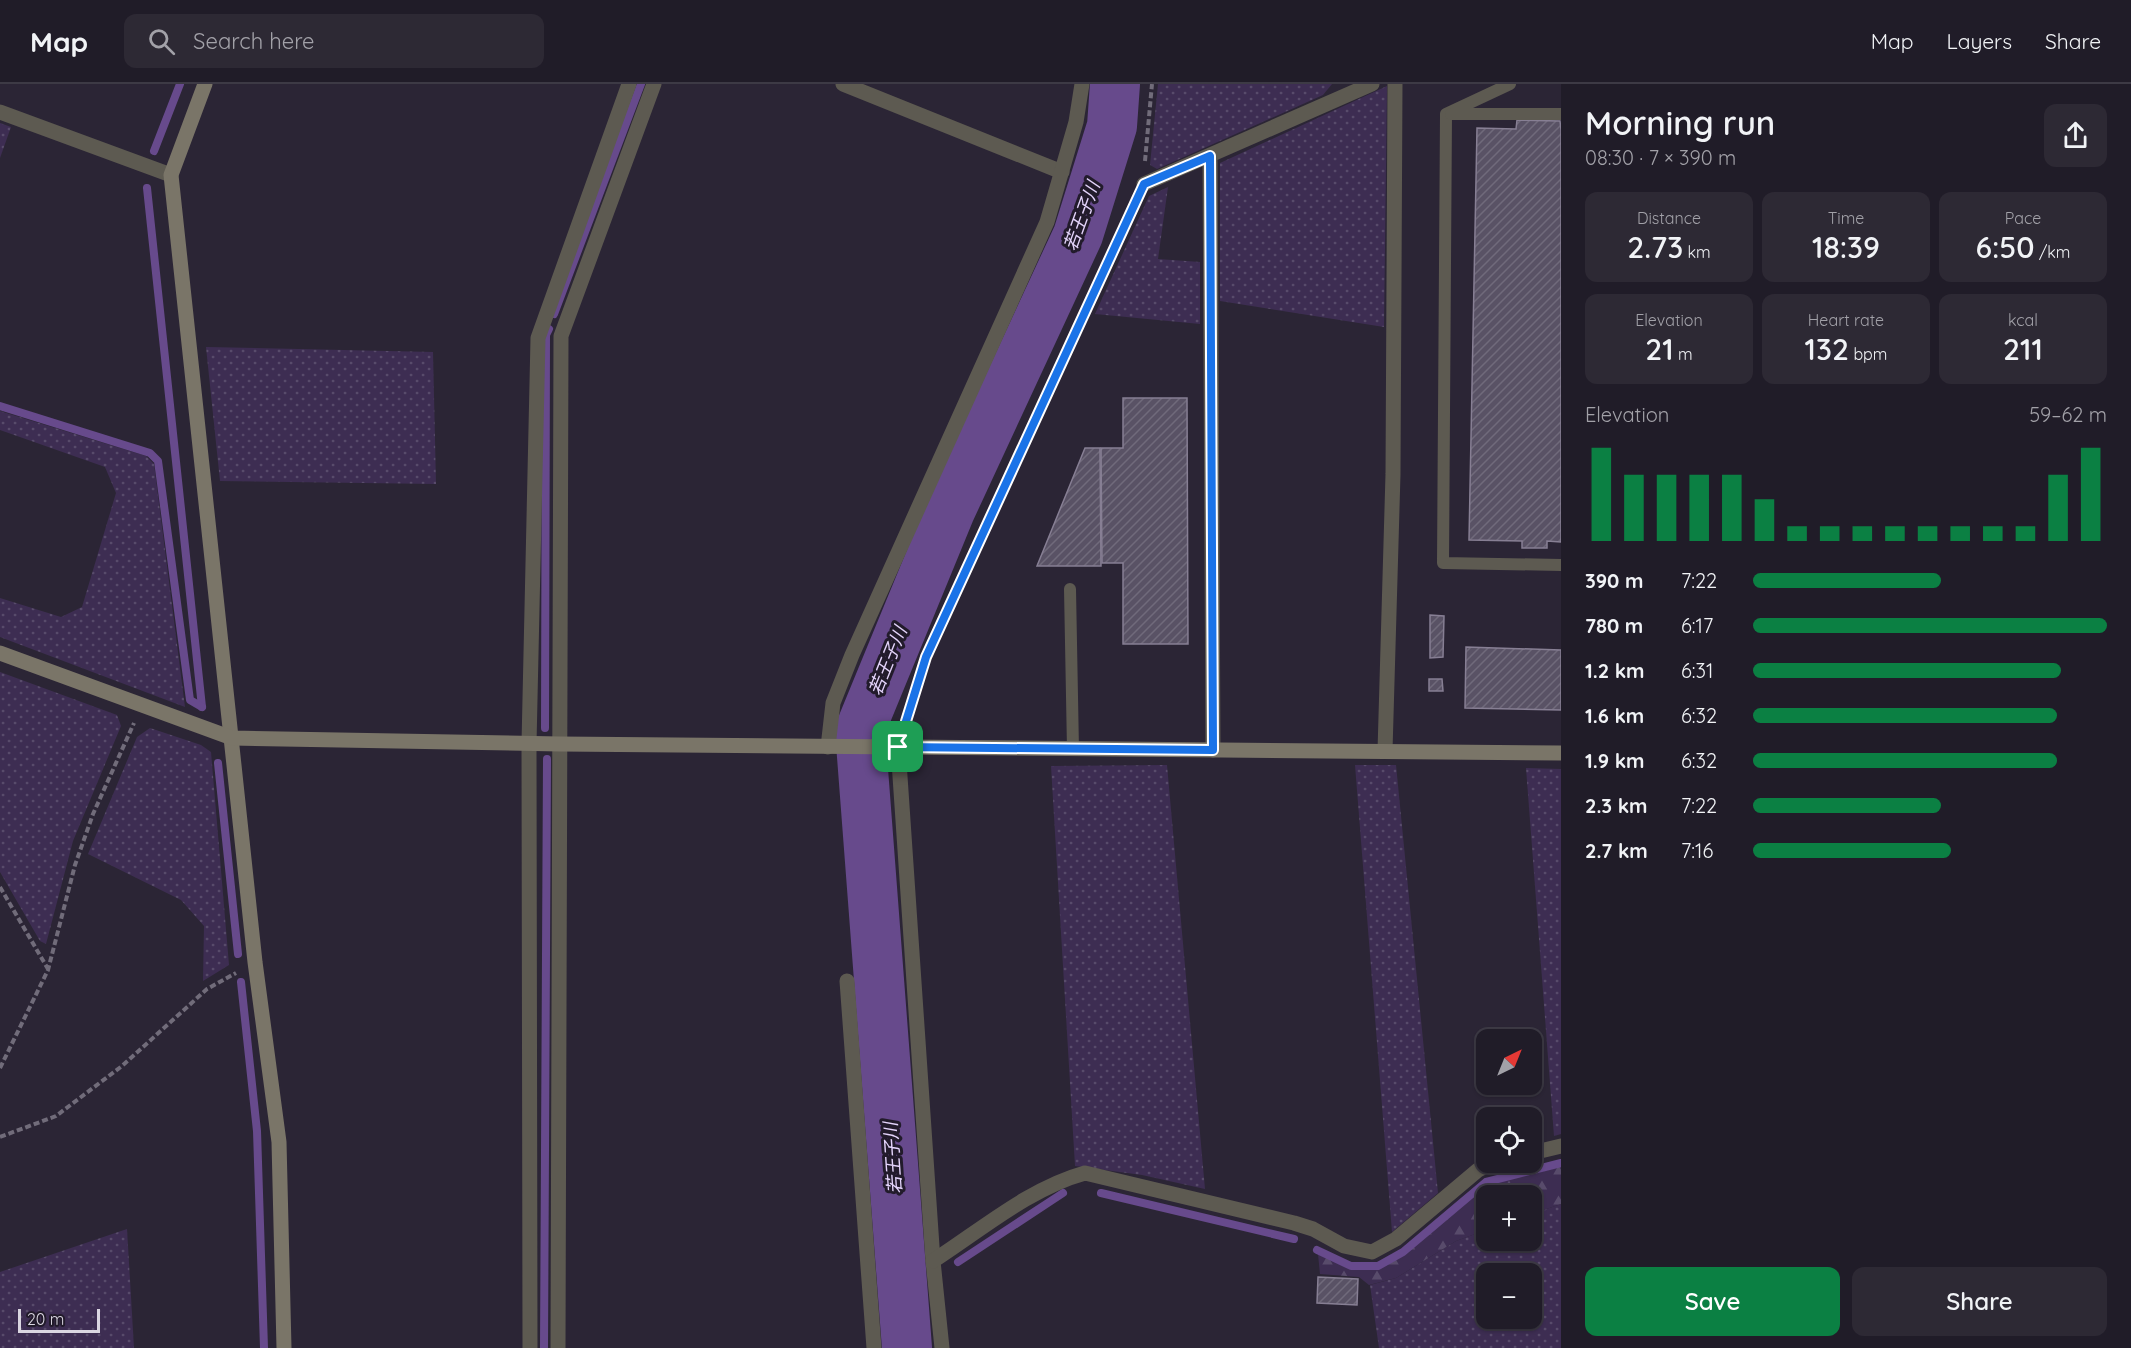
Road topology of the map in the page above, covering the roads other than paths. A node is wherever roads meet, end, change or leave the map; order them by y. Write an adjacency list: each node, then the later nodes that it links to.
1 (205, 84): 14 (street)
2 (628, 84): 20 (street)
3 (654, 84): 21 (street)
4 (843, 84): 13 (street)
5 (1082, 84): 13 (street)
6 (1372, 84): 12 (street)
7 (1395, 84): 26 (street)
8 (1510, 84): 10 (lane)
9 (0, 112): 14 (street)
10 (1446, 114): 11 (lane); 16 (lane)
11 (1561, 114)
12 (1210, 156): 15 (street); 25 (street)
13 (1062, 172): 22 (street)
14 (171, 175): 19 (street)
15 (1144, 184)
16 (1561, 565)
17 (1070, 589): 24 (lane)
18 (0, 653): 19 (street)
19 (232, 738): 20 (street); 33 (street)
20 (529, 744): 21 (street); 34 (street)
21 (560, 744): 22 (street); 35 (street)
22 (834, 747): 23 (street)
23 (894, 747): 24 (street); 32 (street)
24 (1073, 750): 25 (street)
25 (1213, 750): 26 (street)
26 (1385, 751): 27 (street)
27 (1561, 753)
28 (847, 981): 36 (street)
29 (1561, 1146): 30 (street)
30 (1542, 1151)
31 (1476, 1172): 32 (street)
32 (933, 1261): 37 (street)
33 (284, 1348)
34 (530, 1348)
35 (558, 1348)
36 (874, 1348)
37 (942, 1348)

